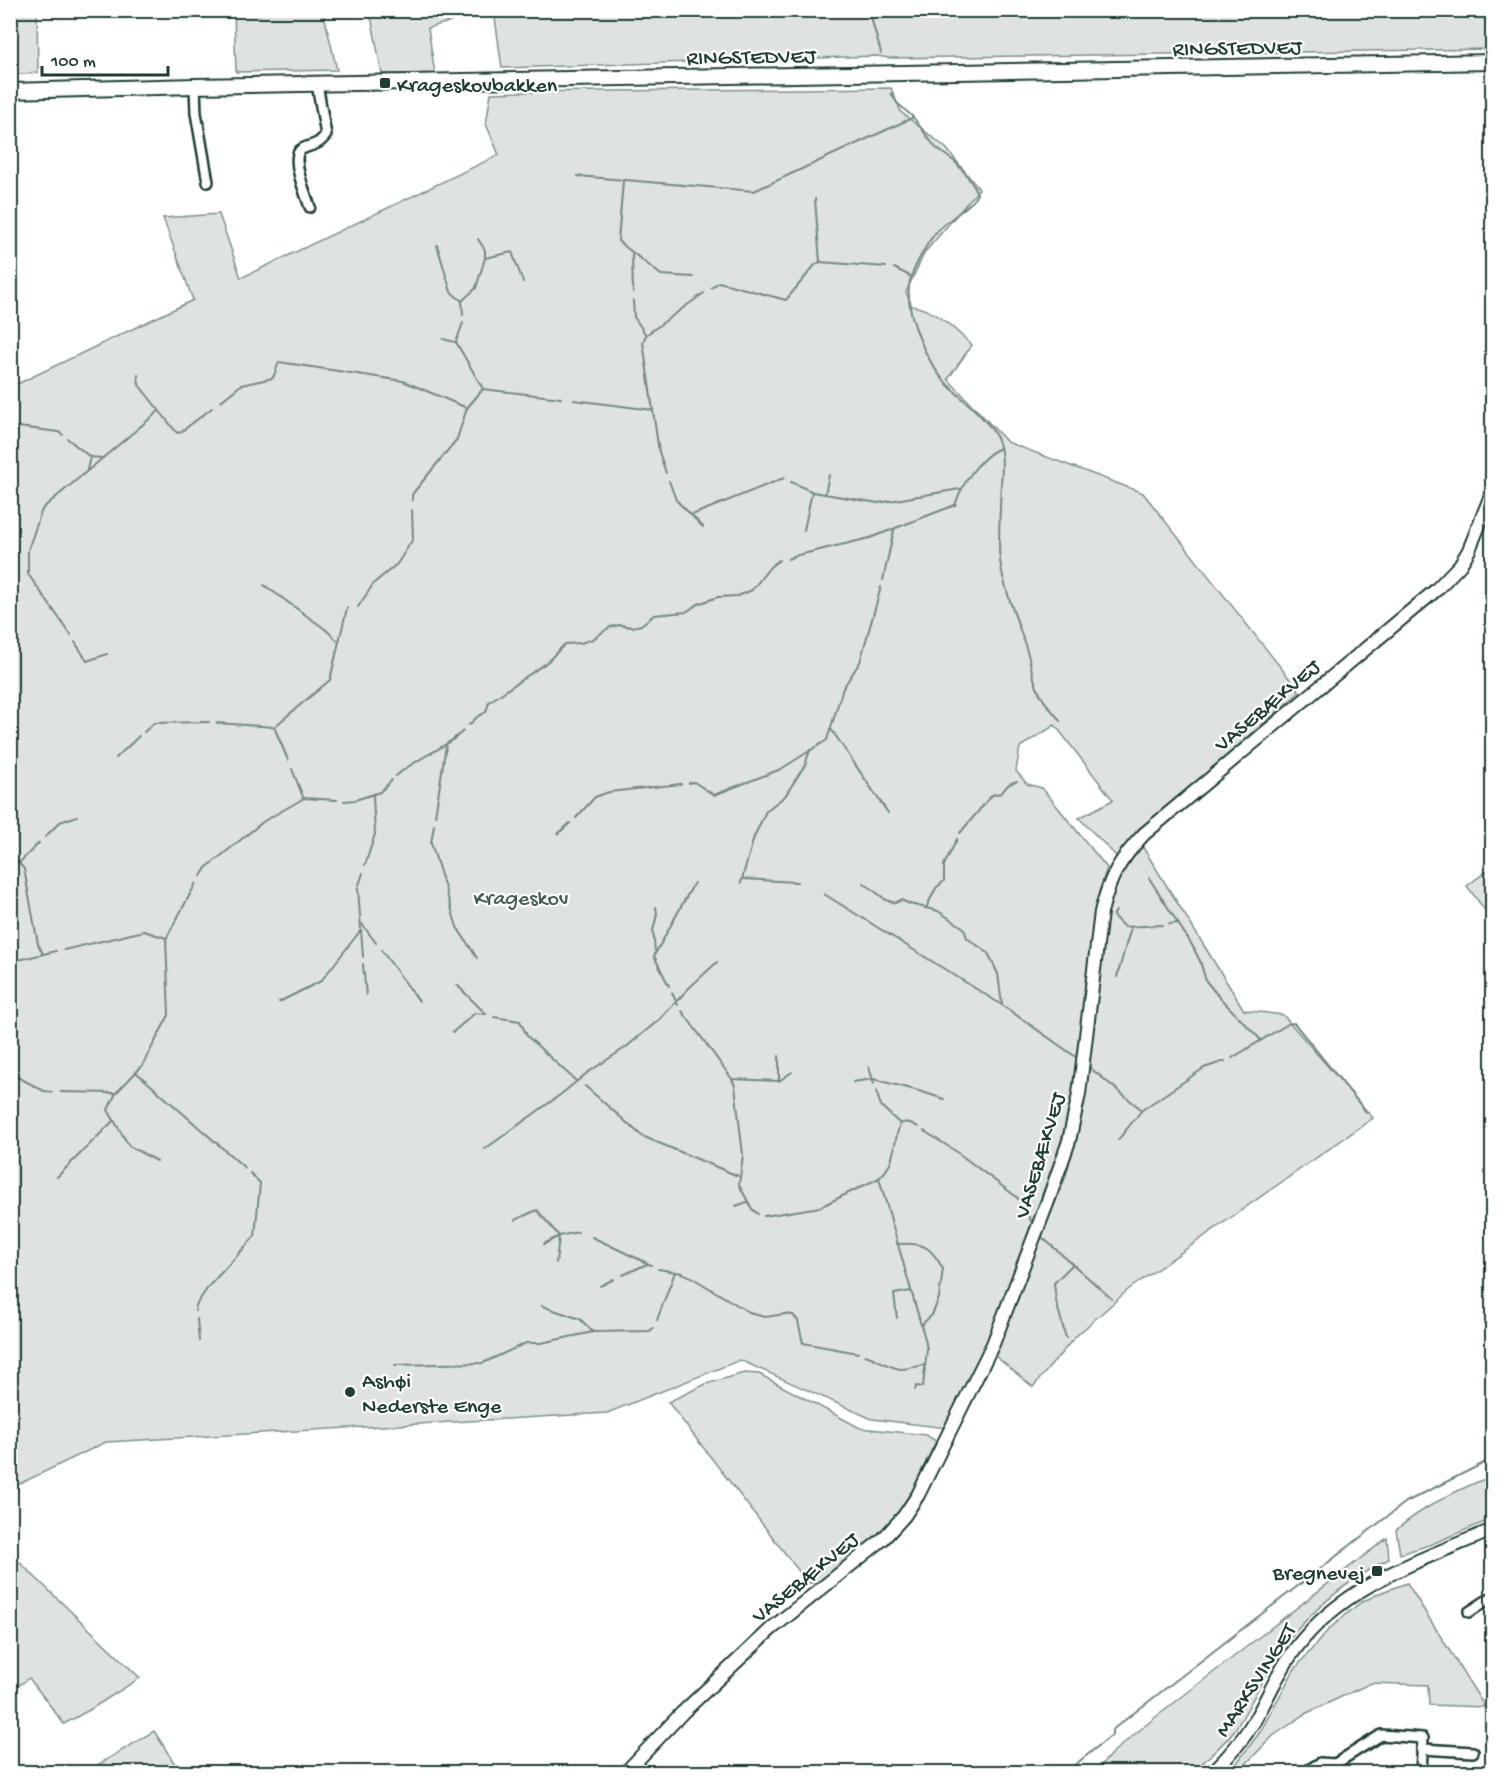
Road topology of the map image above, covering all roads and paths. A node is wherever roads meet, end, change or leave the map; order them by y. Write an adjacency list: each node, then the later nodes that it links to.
1 (1492, 62): 2 (main road, RINGSTEDVEJ)
2 (317, 84): 3 (main road, RINGSTEDVEJ); 6 (street)
3 (195, 86): 4 (main road, RINGSTEDVEJ); 5 (street)
4 (10, 91)
5 (208, 182)
6 (310, 207)
7 (1492, 493): 13 (street, VASEBÆKVEJ)
8 (1492, 1530): 14 (street, MARKSVINGET)
9 (1492, 1597): 10 (street)
10 (1469, 1612)
11 (1422, 1749): 12 (street); 15 (street); 16 (street)
12 (1473, 1752)
13 (626, 1773)
14 (1213, 1773)
15 (1305, 1773)
16 (1421, 1773)

